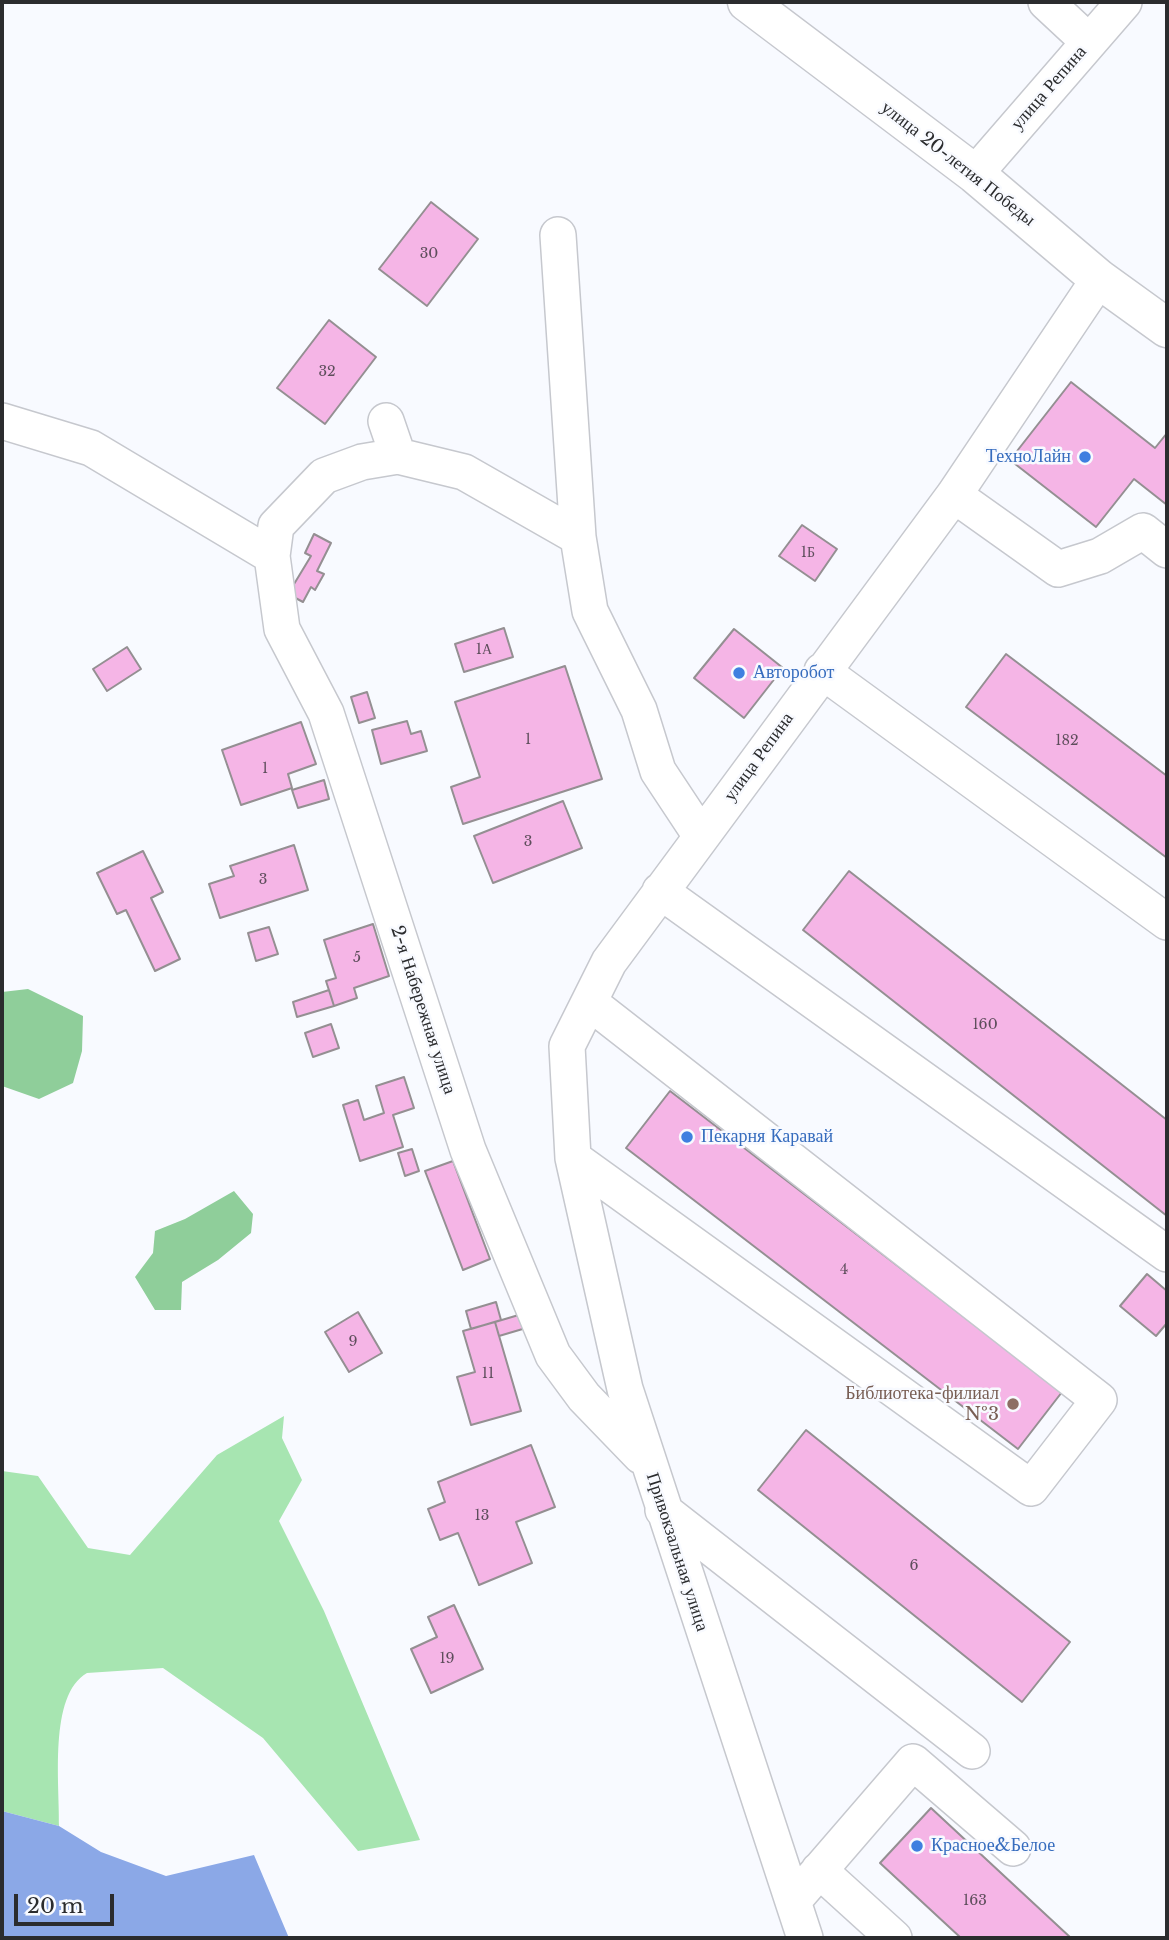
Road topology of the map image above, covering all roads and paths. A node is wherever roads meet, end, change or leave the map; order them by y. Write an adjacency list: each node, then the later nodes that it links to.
1 (747, 2): 5 (main road, улица 20-летия Победы)
2 (1045, 2): 4 (street)
3 (1124, 2): 4 (street, улица Репина)
4 (1089, 42): 5 (street, улица Репина)
5 (975, 174): 7 (main road, улица 20-летия Победы)
6 (558, 235): 13 (street)
7 (1099, 279): 8 (main road, улица 20-летия Победы); 12 (street, улица Репина)
8 (1167, 328)
9 (2, 421): 14 (street)
10 (386, 421): 11 (street)
11 (398, 456): 13 (street); 14 (street)
12 (954, 495): 15 (street); 16 (street, улица Репина)
13 (578, 537): 17 (street)
14 (274, 541): 23 (street, 2-я Набережная улица)
15 (1167, 550)
16 (822, 671): 17 (street, улица Репина); 19 (street)
17 (701, 836): 18 (street, улица Репина)
18 (660, 891): 20 (street, улица Репина); 22 (street)
19 (1167, 922)
20 (589, 1002): 21 (street, улица Репина); 21 (street)
21 (573, 1158): 23 (street, Привокзальная улица)
22 (1167, 1254)
23 (646, 1461): 24 (street, Привокзальная улица)
24 (663, 1510): 25 (street); 28 (street, Привокзальная улица)
25 (972, 1751)
26 (1013, 1848): 27 (street)
27 (819, 1870): 28 (street); 30 (street)
28 (793, 1901): 29 (street, Привокзальная улица)
29 (805, 1938)
30 (894, 1938)

